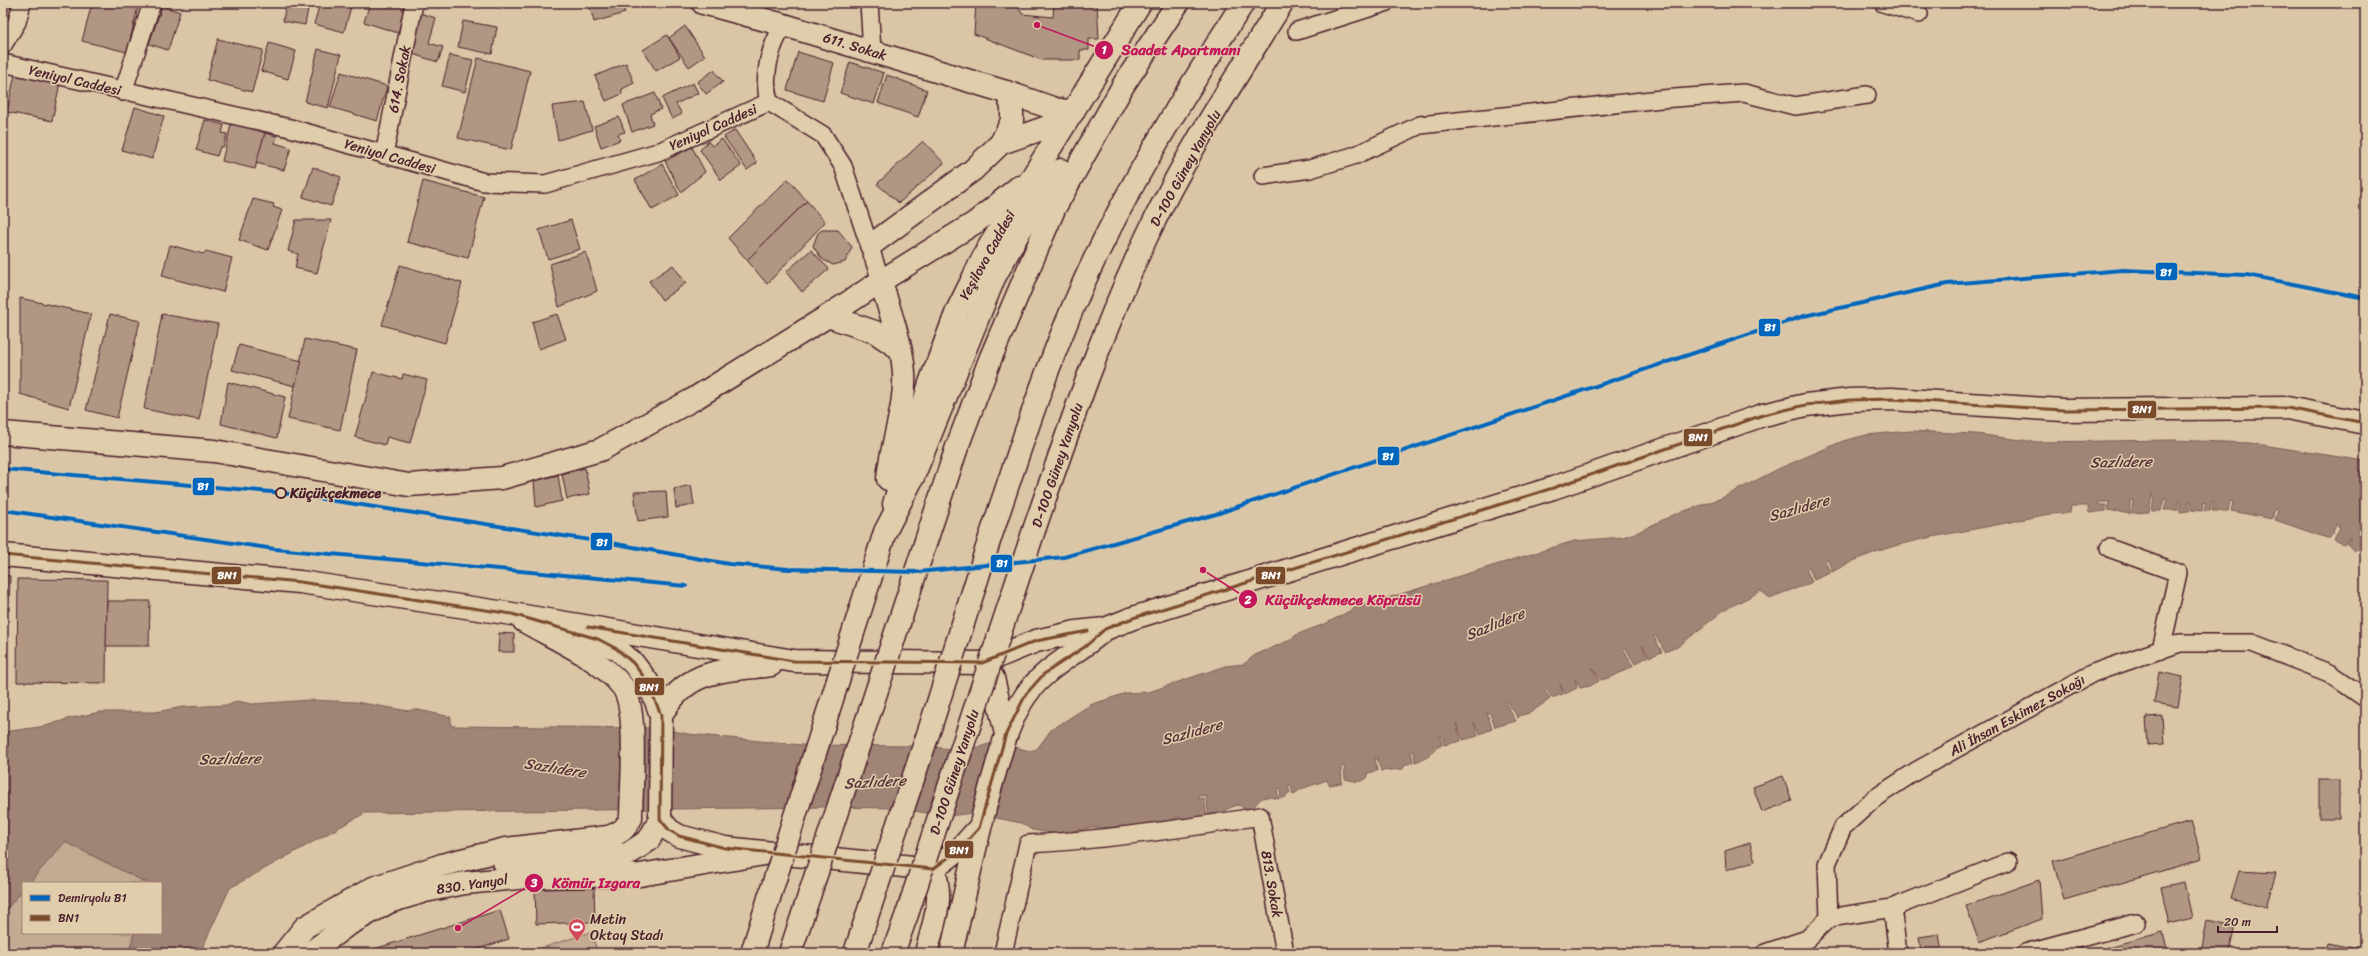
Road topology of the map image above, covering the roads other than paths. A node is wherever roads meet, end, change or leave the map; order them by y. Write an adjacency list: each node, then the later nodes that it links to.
1 (22, 3): 15 (street)
2 (152, 3): 19 (street)
3 (414, 3): 25 (street, 614. Sokak)
4 (703, 3): 13 (main road, 611. Sokak)
5 (869, 3): 16 (street)
6 (1140, 3): 23 (main road, Yeşilova Caddesi)
7 (1178, 3): 18 (main road)
8 (1243, 3): 58 (main road, bridge)
9 (1282, 3): 59 (main road, D-100 Güney Yanyolu, bridge)
10 (1386, 3): 14 (street)
11 (1883, 3): 12 (street)
12 (1919, 14)
13 (784, 25): 16 (main road, 611. Sokak); 22 (street)
14 (1297, 30)
15 (3, 45)
16 (872, 51): 20 (main road, 611. Sokak)
17 (3, 63): 19 (street, Yeniyol Caddesi)
18 (1124, 84): 34 (main road); 57 (main road, bridge)
19 (124, 92): 25 (street, Yeniyol Caddesi)
20 (1006, 92): 23 (main road, 611. Sokak); 24 (main road)
21 (1867, 95): 27 (street)
22 (769, 102): 25 (street, Yeniyol Caddesi); 28 (street)
23 (1073, 112): 24 (main road); 26 (main road, Yeşilova Caddesi)
24 (1001, 143): 28 (main road)
25 (384, 154)
26 (1033, 175): 29 (main road); 34 (main road, Yeşilova Caddesi)
27 (1263, 176)
28 (871, 245): 29 (street)
29 (881, 281): 30 (main road); 31 (main road)
30 (828, 316): 31 (main road); 33 (main road)
31 (900, 349): 34 (main road)
32 (2365, 423): 38 (main road)
33 (3, 433)
34 (886, 532): 56 (main road, bridge)
35 (2109, 548): 39 (street)
36 (3, 555): 37 (main road)
37 (512, 614): 40 (main road); 43 (main road); 49 (main road)
38 (1105, 630): 41 (main road); 44 (main road)
39 (2161, 650): 42 (street, Ali İhsan Eskimez Sokağı); 52 (street, Ali İhsan Eskimez Sokağı)
40 (794, 661): 41 (main road); 43 (main road)
41 (982, 663): 44 (main road)
42 (2365, 698)
43 (661, 715): 45 (main road)
44 (1006, 734): 46 (main road)
45 (660, 819): 47 (main road); 49 (main road)
46 (979, 828): 50 (main road); 61 (main road)
47 (769, 853): 50 (main road); 55 (main road, 830. Yanyol)
48 (2008, 862): 51 (street)
49 (442, 865): 54 (main road, 830. Yanyol)
50 (933, 869): 60 (main road)
51 (1892, 908): 52 (street); 65 (street)
52 (1829, 918): 64 (street)
53 (2136, 923): 66 (street)
54 (284, 953)
55 (310, 953)
56 (752, 953)
57 (790, 953)
58 (855, 953)
59 (893, 953)
60 (926, 953)
61 (950, 953)
62 (1003, 953): 63 (street, 813. Sokak)
63 (1285, 953)
64 (1765, 953)
65 (1898, 953)
66 (2024, 953)

